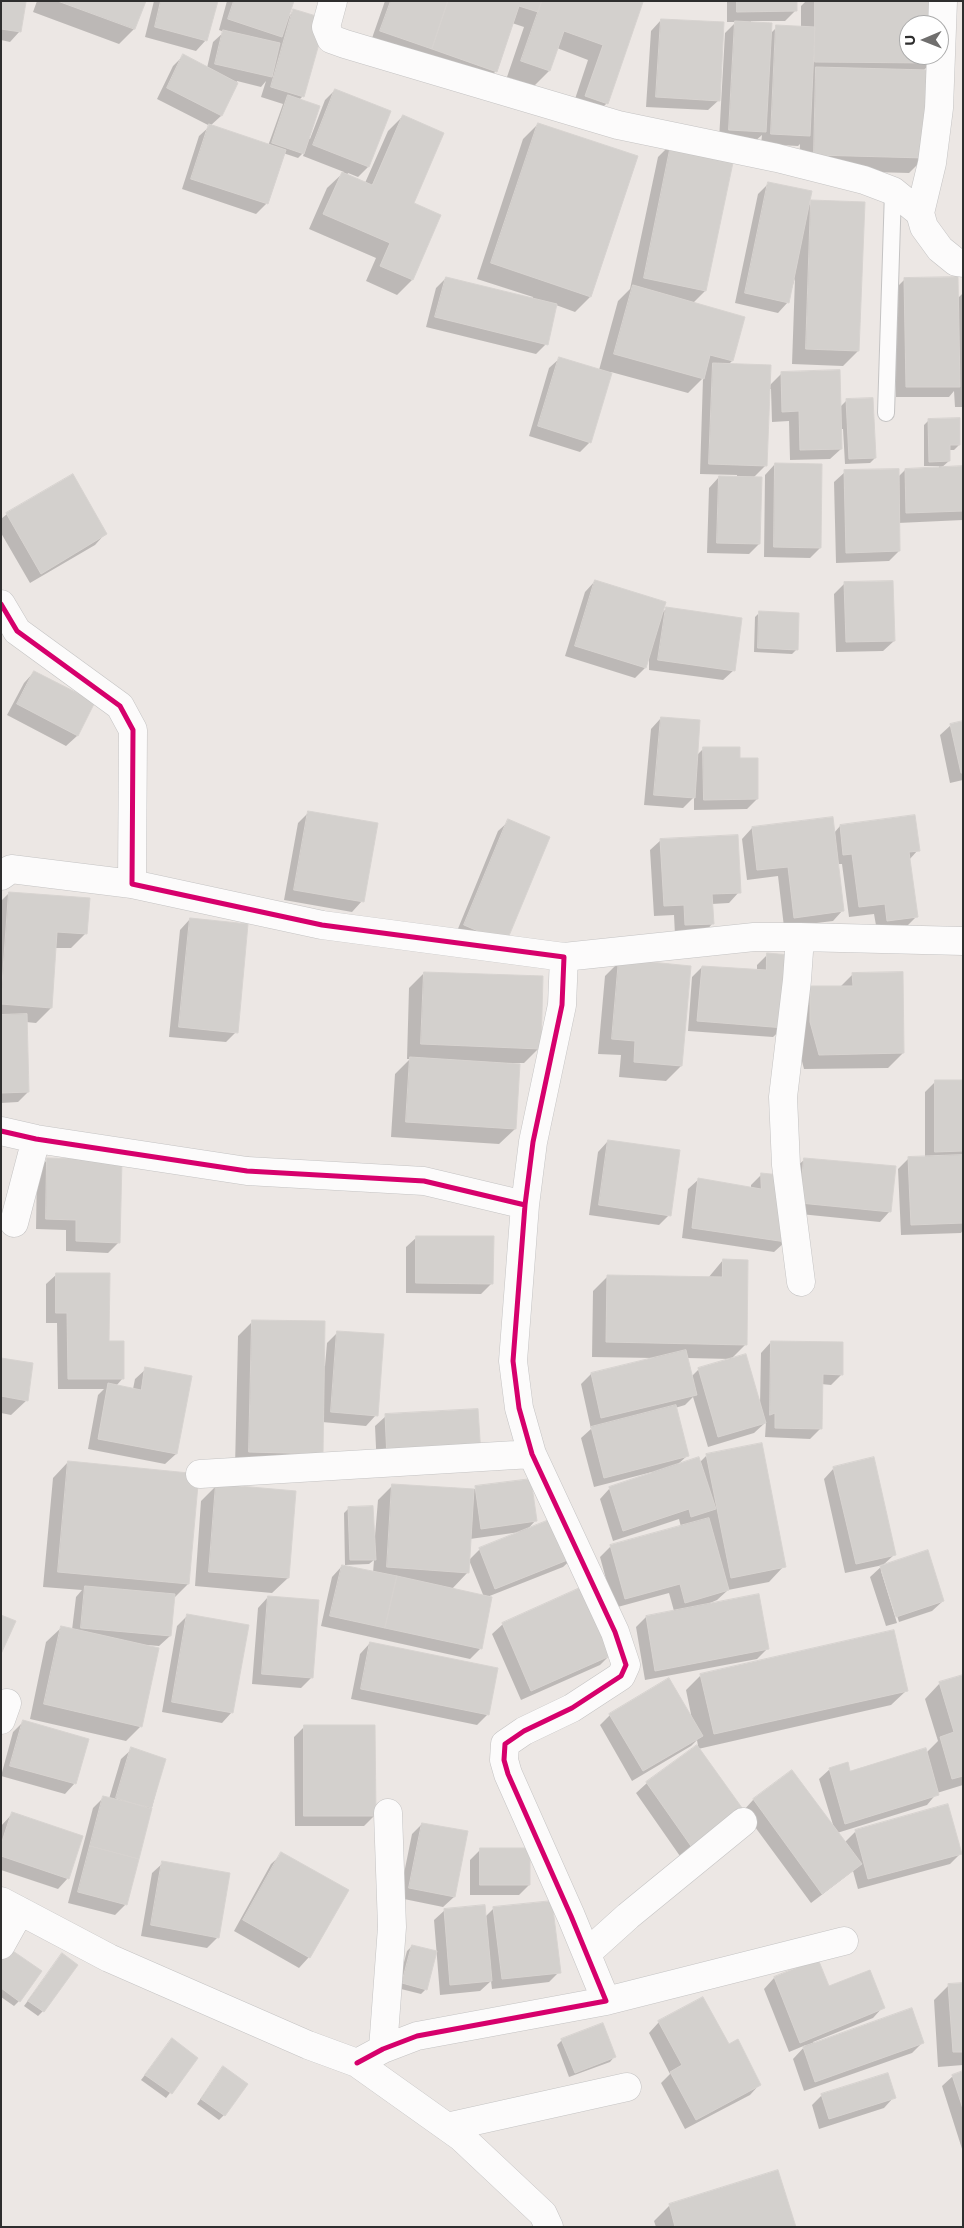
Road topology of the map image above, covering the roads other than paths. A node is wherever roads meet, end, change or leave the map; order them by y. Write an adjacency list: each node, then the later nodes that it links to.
1 (333, 1): 3 (street)
2 (943, 1): 4 (street)
3 (893, 191): 4 (street); 6 (lane)
4 (920, 213): 5 (street)
5 (963, 263)
6 (886, 413)
7 (1, 604): 9 (street)
8 (1, 876): 9 (street)
9 (132, 884): 12 (street)
10 (800, 937): 11 (street); 12 (street); 17 (street)
11 (963, 941)
12 (564, 957): 15 (street)
13 (1, 1130): 14 (street)
14 (36, 1139): 15 (street); 16 (street)
15 (525, 1205): 18 (street)
16 (14, 1222)
17 (801, 1282)
18 (532, 1454): 19 (street); 25 (street)
19 (200, 1474)
20 (388, 1813): 27 (street)
21 (743, 1822): 25 (street)
22 (11, 1906): 24 (street); 28 (street)
23 (844, 1941): 26 (street)
24 (1, 1945)
25 (587, 1953): 26 (street)
26 (606, 2001): 27 (street)
27 (383, 2049): 28 (street)
28 (357, 2063): 30 (street)
29 (627, 2087): 30 (street)
30 (447, 2127): 31 (street)
31 (549, 2227)

